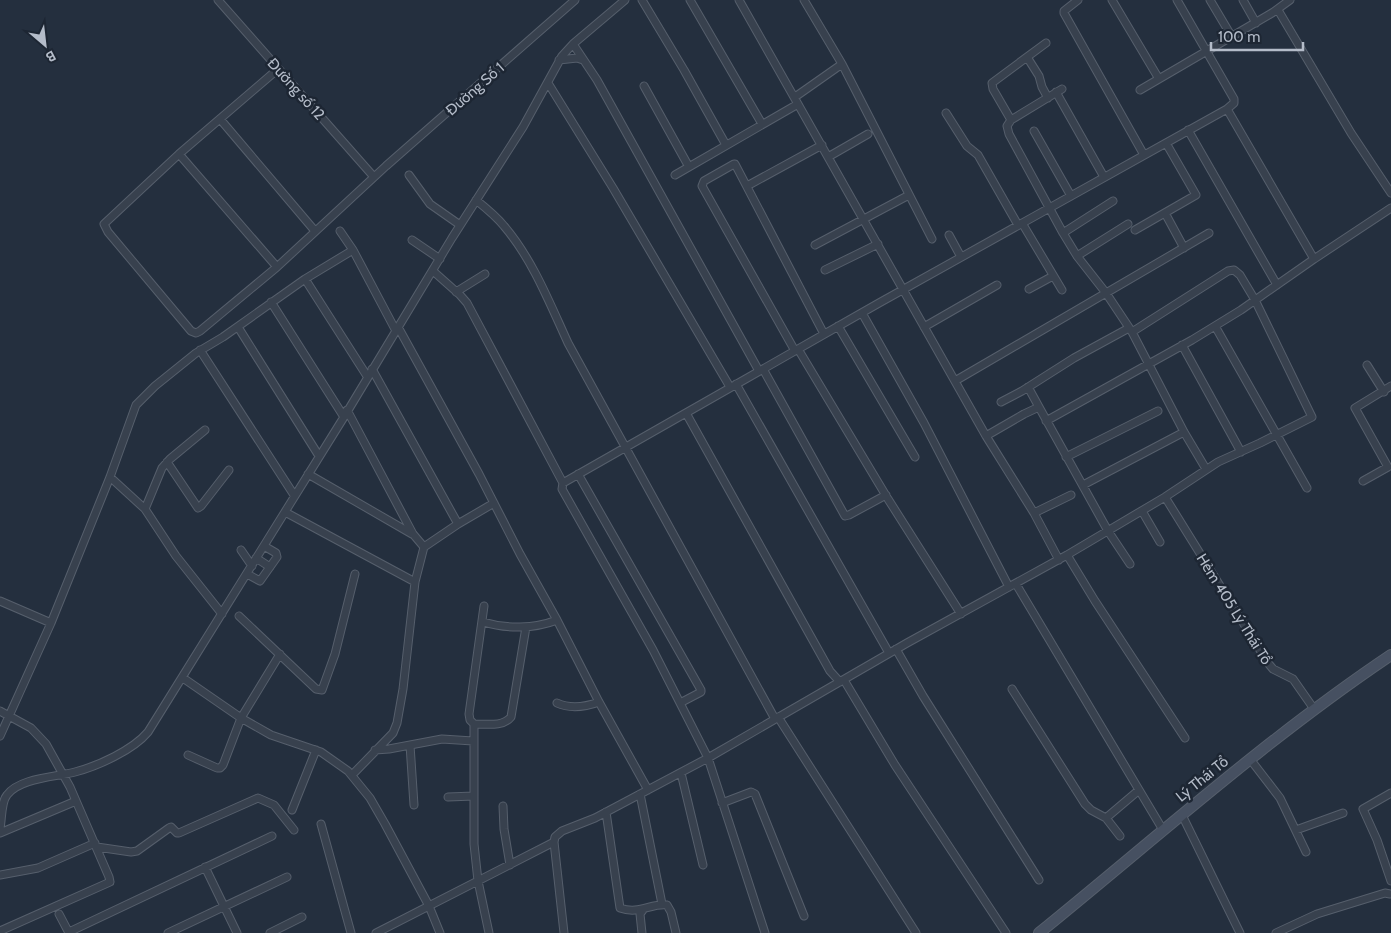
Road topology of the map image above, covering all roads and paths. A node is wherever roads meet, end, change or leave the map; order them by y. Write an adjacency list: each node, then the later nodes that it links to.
1 (218, 0): 24 (street, Đường số 12)
2 (575, 0): 48 (street, Đường Số 1)
3 (625, 0): 17 (street)
4 (642, 0): 40 (street)
5 (690, 0): 35 (street)
6 (739, 0): 30 (street)
7 (804, 0): 23 (street)
8 (1078, 0): 43 (street)
9 (1112, 0): 25 (street)
10 (1177, 0): 19 (street)
11 (1210, 0): 16 (street)
12 (1243, 0): 15 (street)
13 (1290, 0): 14 (street)
14 (1278, 10): 15 (street); 51 (street)
15 (1256, 23): 16 (street)
16 (1232, 37): 19 (street)
17 (573, 44): 21 (street); 22 (street)
18 (1046, 44): 20 (street)
19 (1207, 51): 25 (street); 31 (street)
20 (1027, 58): 29 (street); 34 (street)
21 (559, 60): 22 (street); 26 (street)
22 (583, 60): 108 (street)
23 (842, 64): 30 (street); 52 (street)
24 (278, 70): 33 (street); 48 (street, Đường số 12)
25 (1159, 79): 28 (street)
26 (548, 83): 54 (street); 111 (street)
27 (644, 86): 45 (street)
28 (1140, 90)
29 (1048, 98): 34 (street); 49 (street)
30 (797, 100): 35 (street); 41 (street)
31 (1227, 109): 36 (street); 78 (street)
32 (946, 113): 60 (street)
33 (220, 119): 42 (street); 63 (street)
34 (1011, 120): 56 (street)
35 (762, 124): 40 (street)
36 (1188, 130): 39 (street); 86 (street)
37 (1034, 132): 53 (street)
38 (868, 134): 44 (street)
39 (1166, 143): 43 (street); 58 (street)
40 (726, 145): 45 (street)
41 (822, 145): 44 (street); 50 (street)
42 (179, 154): 79 (street); 79 (street, Đường Số 1)
43 (1144, 155): 49 (street)
44 (828, 156): 59 (street)
45 (689, 166): 47 (street)
46 (409, 175): 62 (street)
47 (675, 175)
48 (374, 177): 63 (street, Đường Số 1)
49 (1104, 177): 53 (street)
50 (747, 186): 101 (street); 104 (street)
51 (1391, 193)
52 (909, 196): 59 (street); 69 (street)
53 (1071, 196): 56 (street)
54 (476, 200): 62 (street); 125 (street)
55 (1113, 201): 66 (street)
56 (1049, 208): 60 (street); 66 (street)
57 (1391, 208): 78 (street)
58 (1164, 213): 64 (street); 73 (street)
59 (864, 220): 71 (street); 72 (street)
60 (1020, 224): 76 (street); 83 (street)
61 (1128, 224): 75 (street)
62 (460, 226): 77 (street)
63 (315, 230): 79 (street, Đường Số 1)
64 (1135, 230)
65 (340, 231): 74 (street)
66 (1063, 233): 75 (street)
67 (1209, 233): 73 (street)
68 (949, 236): 76 (street)
69 (932, 239)
70 (412, 240): 77 (street)
71 (878, 244): 80 (street); 88 (street)
72 (816, 245)
73 (1184, 248): 91 (street)
74 (353, 250): 84 (street); 99 (street)
75 (1077, 256): 91 (street)
76 (961, 257): 88 (street)
77 (440, 259): 81 (street)
78 (1314, 259): 86 (street)
79 (277, 267)
80 (825, 270)
81 (433, 271): 90 (street); 99 (street)
82 (485, 274): 90 (street)
83 (1054, 276): 87 (street); 89 (street)
84 (305, 279): 93 (street); 109 (street)
85 (997, 285): 98 (street)
86 (1277, 285): 92 (street)
87 (1029, 289)
88 (903, 290): 94 (street); 98 (street)
89 (1062, 290)
90 (456, 292): 137 (street)
91 (1106, 293): 100 (street); 110 (street)
92 (1255, 300): 97 (street); 100 (street); 123 (street)
93 (271, 302): 95 (street); 118 (street)
94 (862, 313): 96 (street); 165 (street)
95 (238, 326): 103 (street); 127 (street)
96 (838, 326): 101 (street); 128 (street)
97 (1215, 326): 102 (street); 123 (street)
98 (924, 327): 110 (street)
99 (397, 329): 107 (street); 144 (street)
100 (1130, 330): 105 (street); 113 (street)
101 (824, 334): 104 (street)
102 (1182, 345): 105 (street); 126 (street)
103 (200, 350): 135 (street); 140 (street)
104 (796, 350): 108 (street); 142 (street)
105 (1148, 364): 120 (street); 122 (street)
106 (1367, 365): 114 (street)
107 (372, 369): 109 (street); 149 (street)
108 (761, 370): 111 (street); 142 (street)
109 (367, 376): 118 (street)
110 (955, 381): 124 (street)
111 (733, 386): 119 (street); 176 (street)
112 (1391, 386): 114 (street)
113 (1028, 387): 115 (street); 116 (street)
114 (1384, 392): 136 (street)
115 (1001, 402)
116 (1039, 407): 120 (street); 124 (street)
117 (1158, 411): 129 (street)
118 (346, 413): 127 (street); 151 (street)
119 (686, 413): 125 (street); 180 (street)
120 (1046, 421): 129 (street)
121 (205, 430): 130 (street)
122 (1184, 432): 131 (street); 138 (street)
123 (1276, 435): 126 (street); 139 (street)
124 (986, 436): 148 (street)
125 (626, 447): 134 (street); 189 (street)
126 (1241, 452): 131 (street)
127 (319, 456): 133 (street)
128 (914, 457)
129 (1066, 457): 138 (street)
130 (167, 462): 132 (street); 145 (street)
131 (1206, 469): 143 (street)
132 (229, 470)
133 (308, 474): 140 (street); 151 (street)
134 (578, 474): 137 (street); 184 (street)
135 (110, 477): 145 (street); 172 (street)
136 (1363, 481)
137 (563, 482): 184 (street)
138 (1083, 485): 150 (street)
139 (1307, 488)
140 (294, 495): 147 (street)
141 (1071, 495): 148 (street)
142 (886, 496): 169 (street)
143 (1165, 497): 146 (street); 185 (street, Hẻm 405 Lý Thái Tổ)
144 (494, 503): 149 (street); 171 (street)
145 (145, 509): 168 (street)
146 (1142, 511): 150 (street); 152 (street)
147 (285, 512): 153 (street); 164 (street)
148 (1034, 513): 158 (street)
149 (458, 524): 154 (street)
150 (1108, 531): 156 (street); 159 (street)
151 (413, 534): 154 (street)
152 (1160, 542)
153 (264, 546): 157 (street); 161 (street)
154 (424, 547): 164 (street)
155 (241, 550): 160 (street)
156 (1067, 555): 158 (street); 192 (street)
157 (256, 558): 160 (street); 161 (street)
158 (1059, 560): 165 (street)
159 (1130, 564)
160 (252, 566): 162 (street)
161 (270, 567): 162 (street)
162 (247, 574): 168 (street)
163 (356, 574): 177 (street)
164 (415, 582): 196 (street)
165 (1012, 586): 169 (street); 204 (street)
166 (0, 601): 172 (street)
167 (484, 606): 173 (street)
168 (222, 614): 179 (street)
169 (961, 614): 175 (street)
170 (239, 616): 177 (street)
171 (557, 620): 174 (street); 182 (street)
172 (51, 622): 187 (street)
173 (483, 622): 174 (street); 190 (street)
174 (526, 627): 190 (street)
175 (896, 648): 176 (street); 236 (street)
176 (889, 653): 180 (street)
177 (280, 654): 188 (street)
178 (1391, 655): 185 (main road, Lý Thái Tổ)
179 (182, 678): 188 (street); 201 (street)
180 (842, 681): 189 (street); 261 (street)
181 (1012, 689): 219 (street)
182 (599, 702): 183 (street); 203 (street)
183 (557, 703)
184 (680, 703): 198 (street)
185 (1314, 709): 199 (main road, Lý Thái Tổ)
186 (0, 711): 187 (street)
187 (9, 714): 191 (street); 201 (street)
188 (241, 718): 195 (street); 197 (street)
189 (777, 718): 198 (street); 260 (street)
190 (474, 724): 193 (street)
191 (0, 736)
192 (1185, 738)
193 (473, 741): 194 (street); 208 (street)
194 (410, 745): 196 (street); 213 (street)
195 (316, 750): 202 (street); 215 (street)
196 (375, 750): 202 (street)
197 (188, 755)
198 (708, 758): 200 (street); 212 (street)
199 (1250, 759): 218 (main road, Lý Thái Tổ); 224 (street)
200 (681, 772): 203 (street); 231 (street)
201 (64, 774): 210 (street); 211 (street)
202 (352, 775): 242 (street)
203 (648, 790): 206 (street)
204 (1139, 790): 219 (street); 223 (street)
205 (0, 792): 210 (street)
206 (640, 794): 216 (street); 240 (street)
207 (1391, 794): 238 (street)
208 (474, 796): 209 (street); 237 (street)
209 (448, 797)
210 (5, 799): 221 (street)
211 (76, 800): 225 (street); 229 (street)
212 (722, 803): 245 (street); 259 (street)
213 (414, 805)
214 (503, 806): 232 (street)
215 (292, 810)
216 (606, 812): 228 (street); 243 (street)
217 (1343, 812): 224 (street)
218 (1182, 815): 223 (main road, Lý Thái Tổ); 263 (street)
219 (1106, 818): 227 (street)
220 (321, 824): 253 (street)
221 (0, 828)
222 (294, 830): 229 (street)
223 (1162, 830): 262 (main road, Lý Thái Tổ)
224 (1296, 830): 230 (street)
225 (0, 834)
226 (272, 836): 233 (street)
227 (1120, 836)
228 (554, 842): 232 (street); 256 (street)
229 (96, 845): 234 (street); 247 (street)
230 (1306, 852)
231 (703, 864)
232 (510, 865): 237 (street)
233 (205, 867): 241 (street); 249 (street)
234 (0, 875)
235 (287, 877): 241 (street)
236 (1039, 880)
237 (478, 881): 242 (street); 255 (street)
238 (1391, 881)
239 (1391, 893): 264 (street)
240 (662, 904): 243 (street); 258 (street)
241 (224, 906): 250 (street); 251 (street)
242 (429, 906): 248 (street); 254 (street)
243 (643, 910): 257 (street)
244 (59, 914): 249 (street)
245 (804, 916)
246 (302, 917): 252 (street)
247 (0, 932)
248 (379, 932)
249 (69, 933)
250 (168, 933)
251 (236, 933)
252 (270, 933)
253 (351, 933)
254 (440, 933)
255 (489, 933)
256 (564, 933)
257 (642, 933)
258 (676, 933)
259 (765, 933)
260 (916, 933)
261 (1006, 933)
262 (1039, 933)
263 (1240, 933)
264 (1276, 933)

